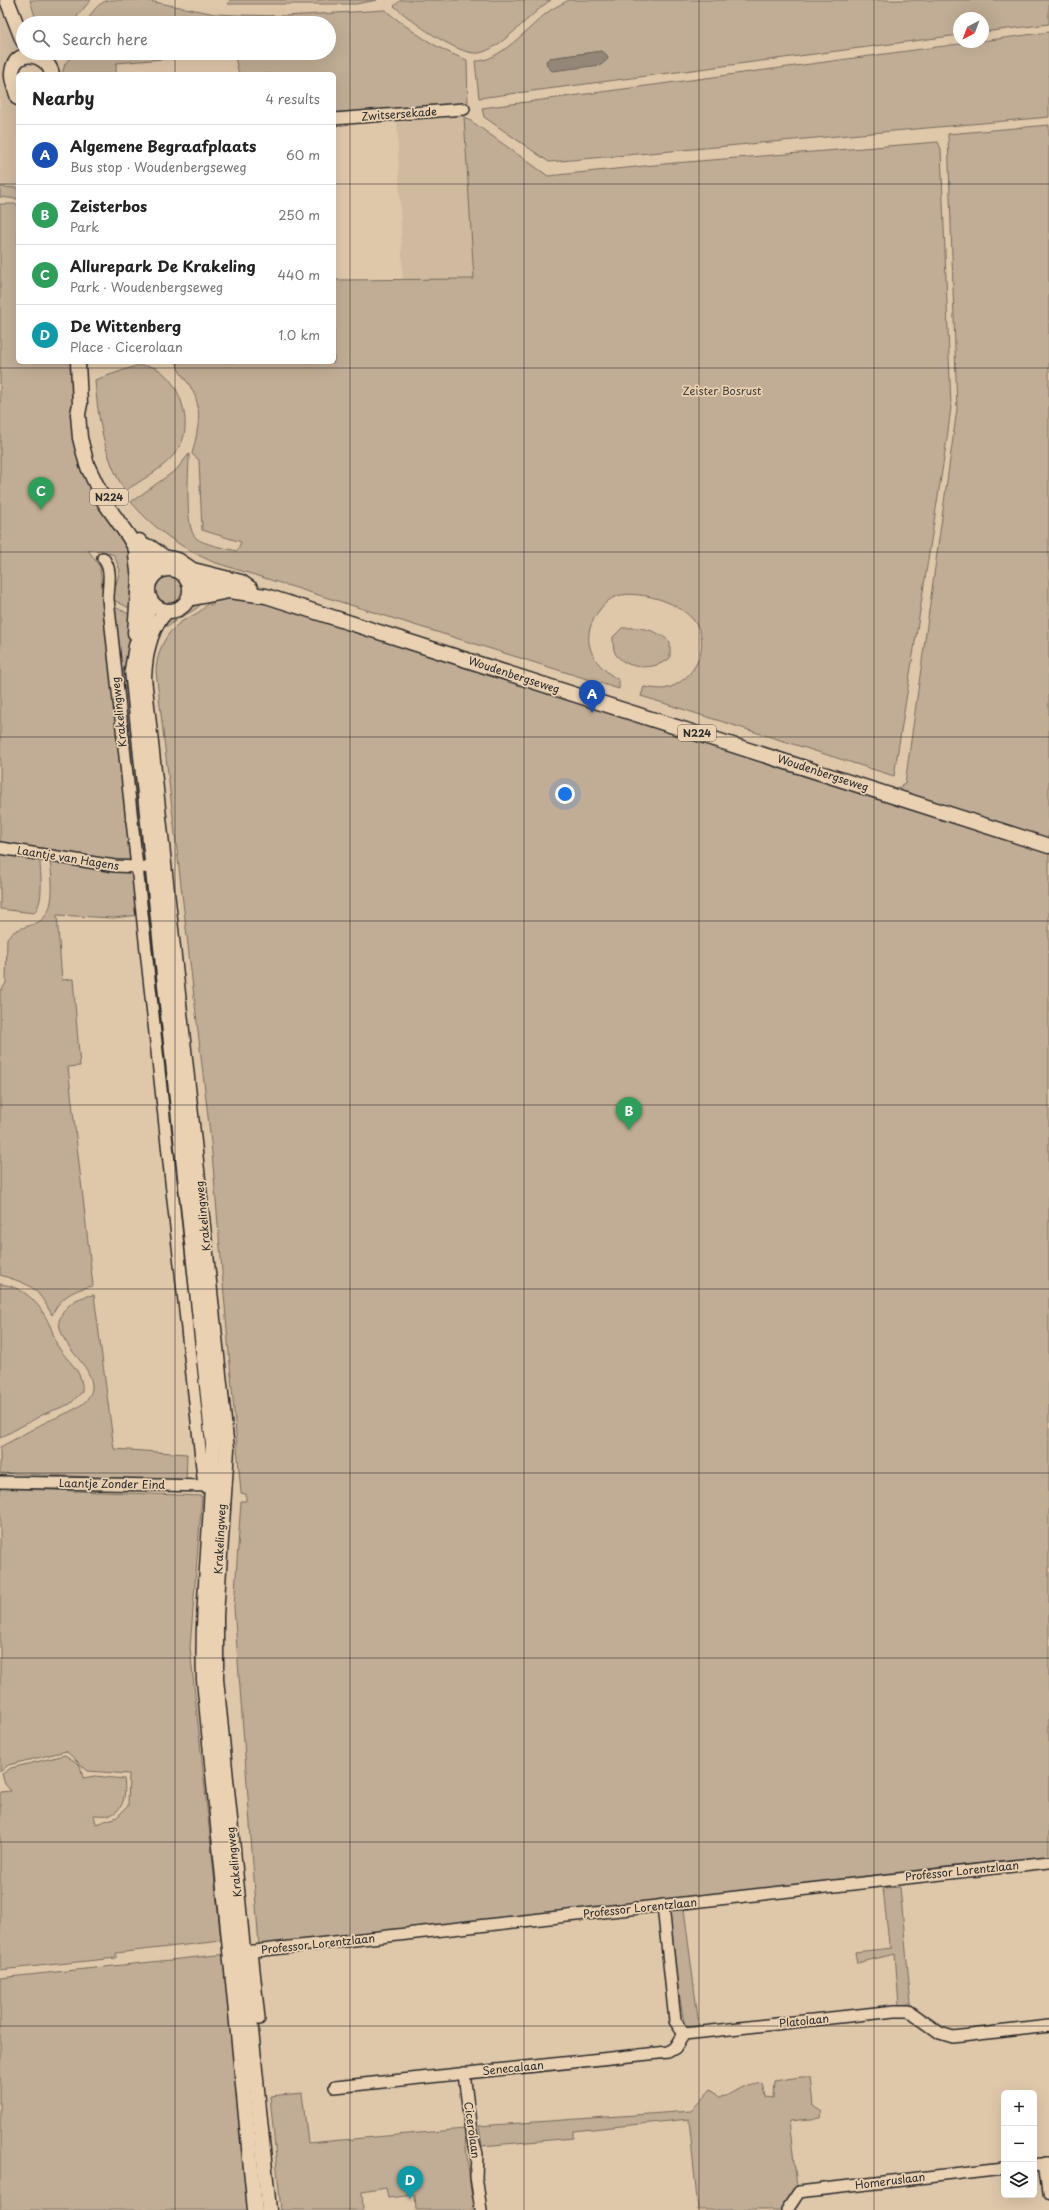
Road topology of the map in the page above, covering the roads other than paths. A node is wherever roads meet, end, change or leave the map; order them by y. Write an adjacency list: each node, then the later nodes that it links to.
1 (7, 0): 2 (main road)
2 (16, 23)
3 (19, 60): 6 (main road)
4 (45, 60): 5 (main road)
5 (51, 72)
6 (16, 90)
7 (464, 108): 8 (street, Zwitsersekade)
8 (336, 119)
9 (78, 364): 10 (main road, N224)
10 (138, 546): 12 (main road, N224); 13 (main road, N224); 16 (main road, N224); 20 (main road)
11 (103, 558): 23 (street, Krakelingweg)
12 (164, 569): 13 (main road); 14 (main road, N224)
13 (152, 577): 18 (main road)
14 (187, 580): 15 (main road, Woudenbergseweg / N224); 17 (main road)
15 (229, 590): 16 (main road, Woudenbergseweg / N224); 17 (main road, Woudenbergseweg / N224)
16 (257, 593): 21 (main road, Woudenbergseweg / N224)
17 (188, 599): 19 (main road, N224)
18 (151, 603): 19 (main road); 20 (main road, Krakelingweg)
19 (167, 611): 24 (main road, Krakelingweg)
20 (136, 646): 24 (main road, Krakelingweg)
21 (1049, 846)
22 (0, 848): 23 (street, Laantje van Hagens)
23 (136, 868): 24 (street); 26 (street, Krakelingweg)
24 (157, 868): 26 (main road, Krakelingweg)
25 (0, 1482): 26 (street, Laantje Zonder Eind)
26 (213, 1488): 29 (main road, Krakelingweg)
27 (1049, 1862): 28 (street, Professor Lorentzlaan)
28 (663, 1905): 29 (street, Professor Lorentzlaan); 32 (street)
29 (242, 1952): 30 (street, Krakelingweg); 38 (main road, Krakelingweg); 39 (main road, Krakelingweg)
30 (259, 2019)
31 (1049, 2026): 32 (street, Platolaan)
32 (684, 2034): 33 (street, Senecalaan)
33 (464, 2073): 34 (street, Senecalaan); 40 (street, Cicerolaan)
34 (335, 2087)
35 (1043, 2164): 37 (street)
36 (1001, 2168): 41 (street, Homeruslaan)
37 (1049, 2190)
38 (256, 2210)
39 (269, 2210)
40 (481, 2210)
41 (787, 2210)

